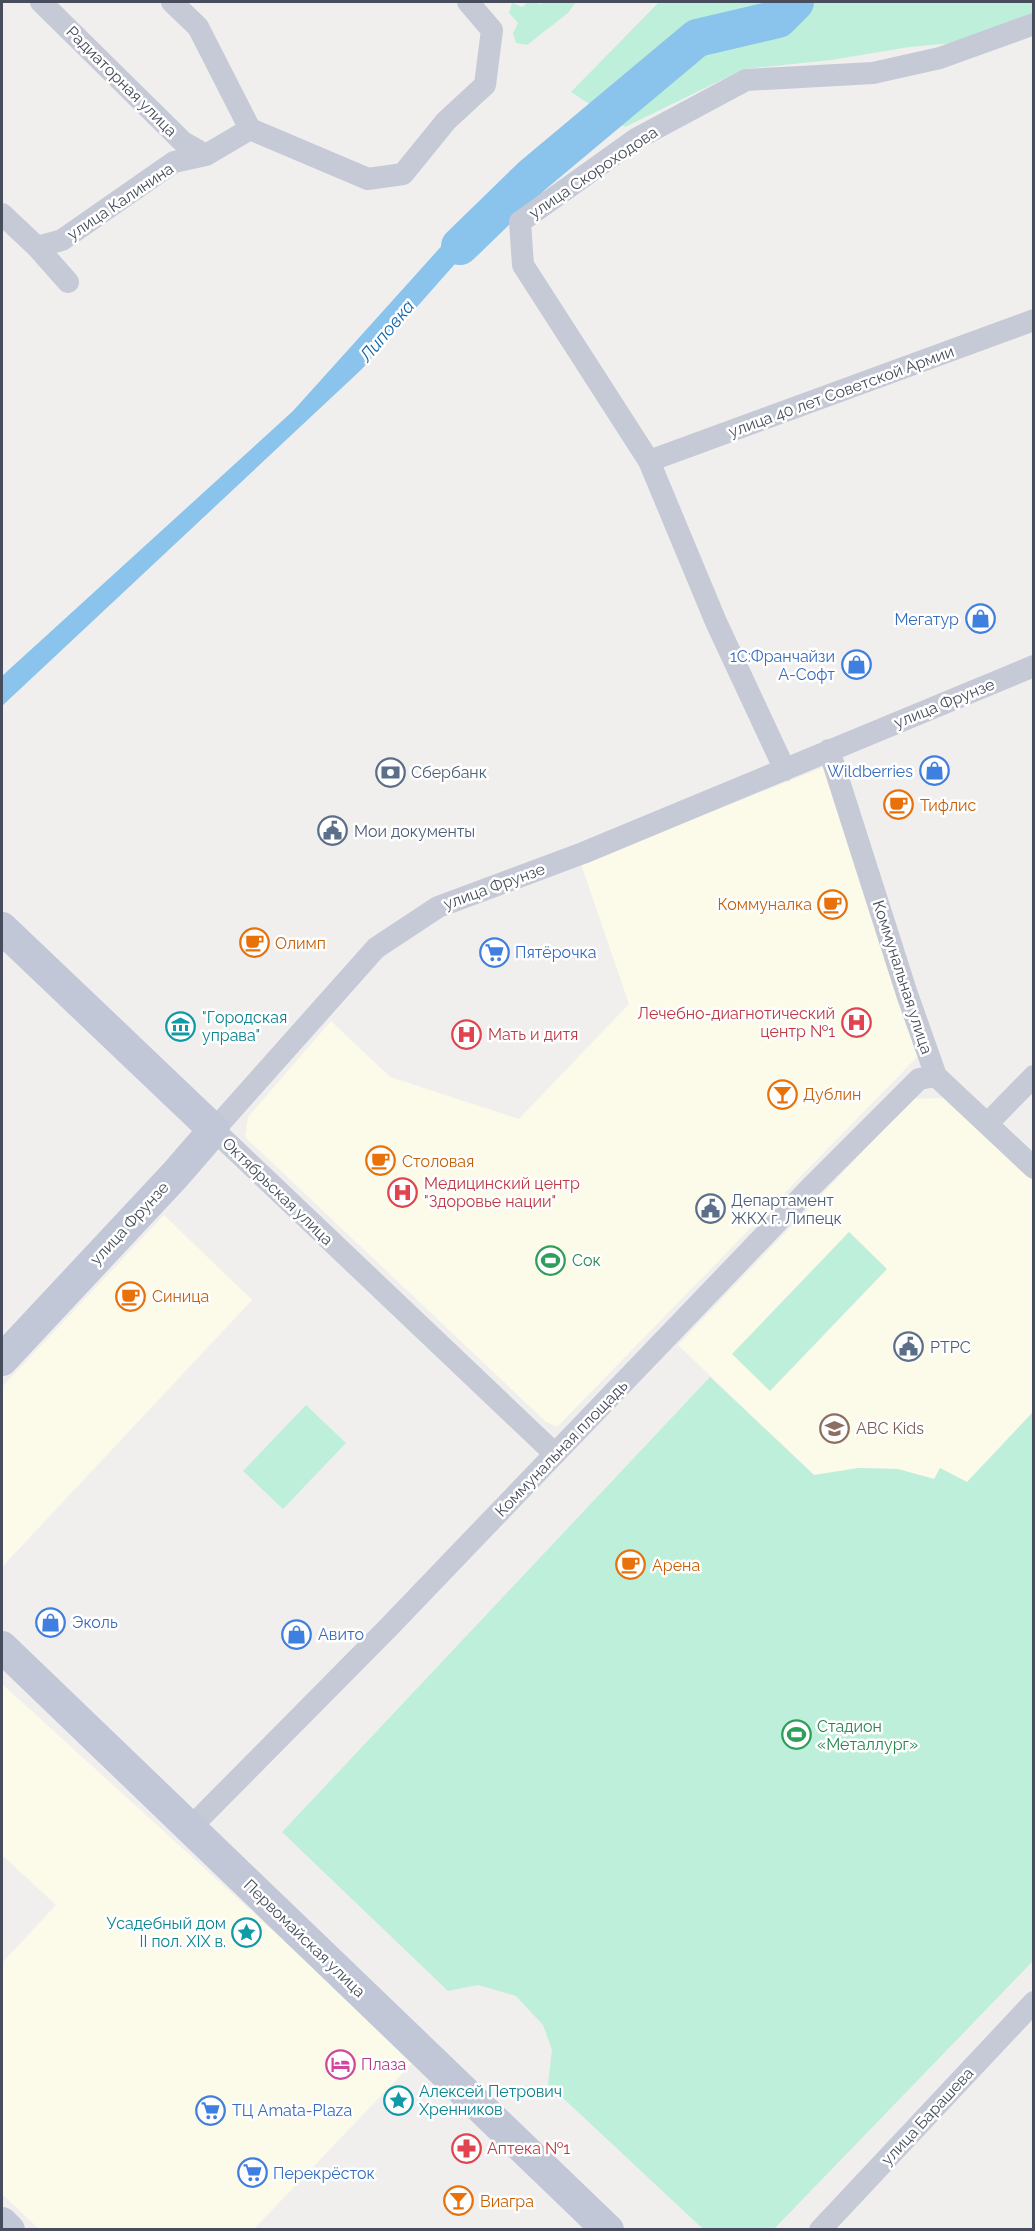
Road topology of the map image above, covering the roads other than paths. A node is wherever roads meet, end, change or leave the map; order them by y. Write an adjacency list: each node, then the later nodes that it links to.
1 (41, 2): 6 (street, Радиаторная улица)
2 (172, 2): 5 (street)
3 (468, 2): 5 (street)
4 (1034, 24): 11 (street, улица Скороходова)
5 (250, 129): 6 (street, улица Калинина)
6 (206, 155): 8 (street, улица Калинина)
7 (2, 214): 8 (street)
8 (37, 247): 9 (street)
9 (68, 282)
10 (1034, 320): 11 (street, улица 40 лет Советской Армии)
11 (650, 461): 14 (street)
12 (1034, 666): 13 (street, улица Фрунзе)
13 (829, 750): 14 (street, улица Фрунзе); 16 (street, Коммунальная улица)
14 (785, 770): 19 (street, улица Фрунзе)
15 (2, 928): 19 (main road, Октябрьская улица)
16 (936, 1076): 18 (street, Коммунальная улица); 22 (street, Коммунальная площадь)
17 (1034, 1076): 18 (street)
18 (987, 1124): 20 (street, Коммунальная улица)
19 (214, 1130): 21 (main road, улица Фрунзе); 22 (street, Октябрьская улица)
20 (1034, 1168)
21 (2, 1359)
22 (555, 1454): 24 (street, Коммунальная площадь)
23 (2, 1647): 24 (main road, Первомайская улица)
24 (190, 1828): 28 (main road, Первомайская улица)
25 (1034, 2002): 29 (street, улица Барашева)
26 (2, 2223): 27 (main road)
27 (9, 2229)
28 (608, 2229)
29 (820, 2229)

